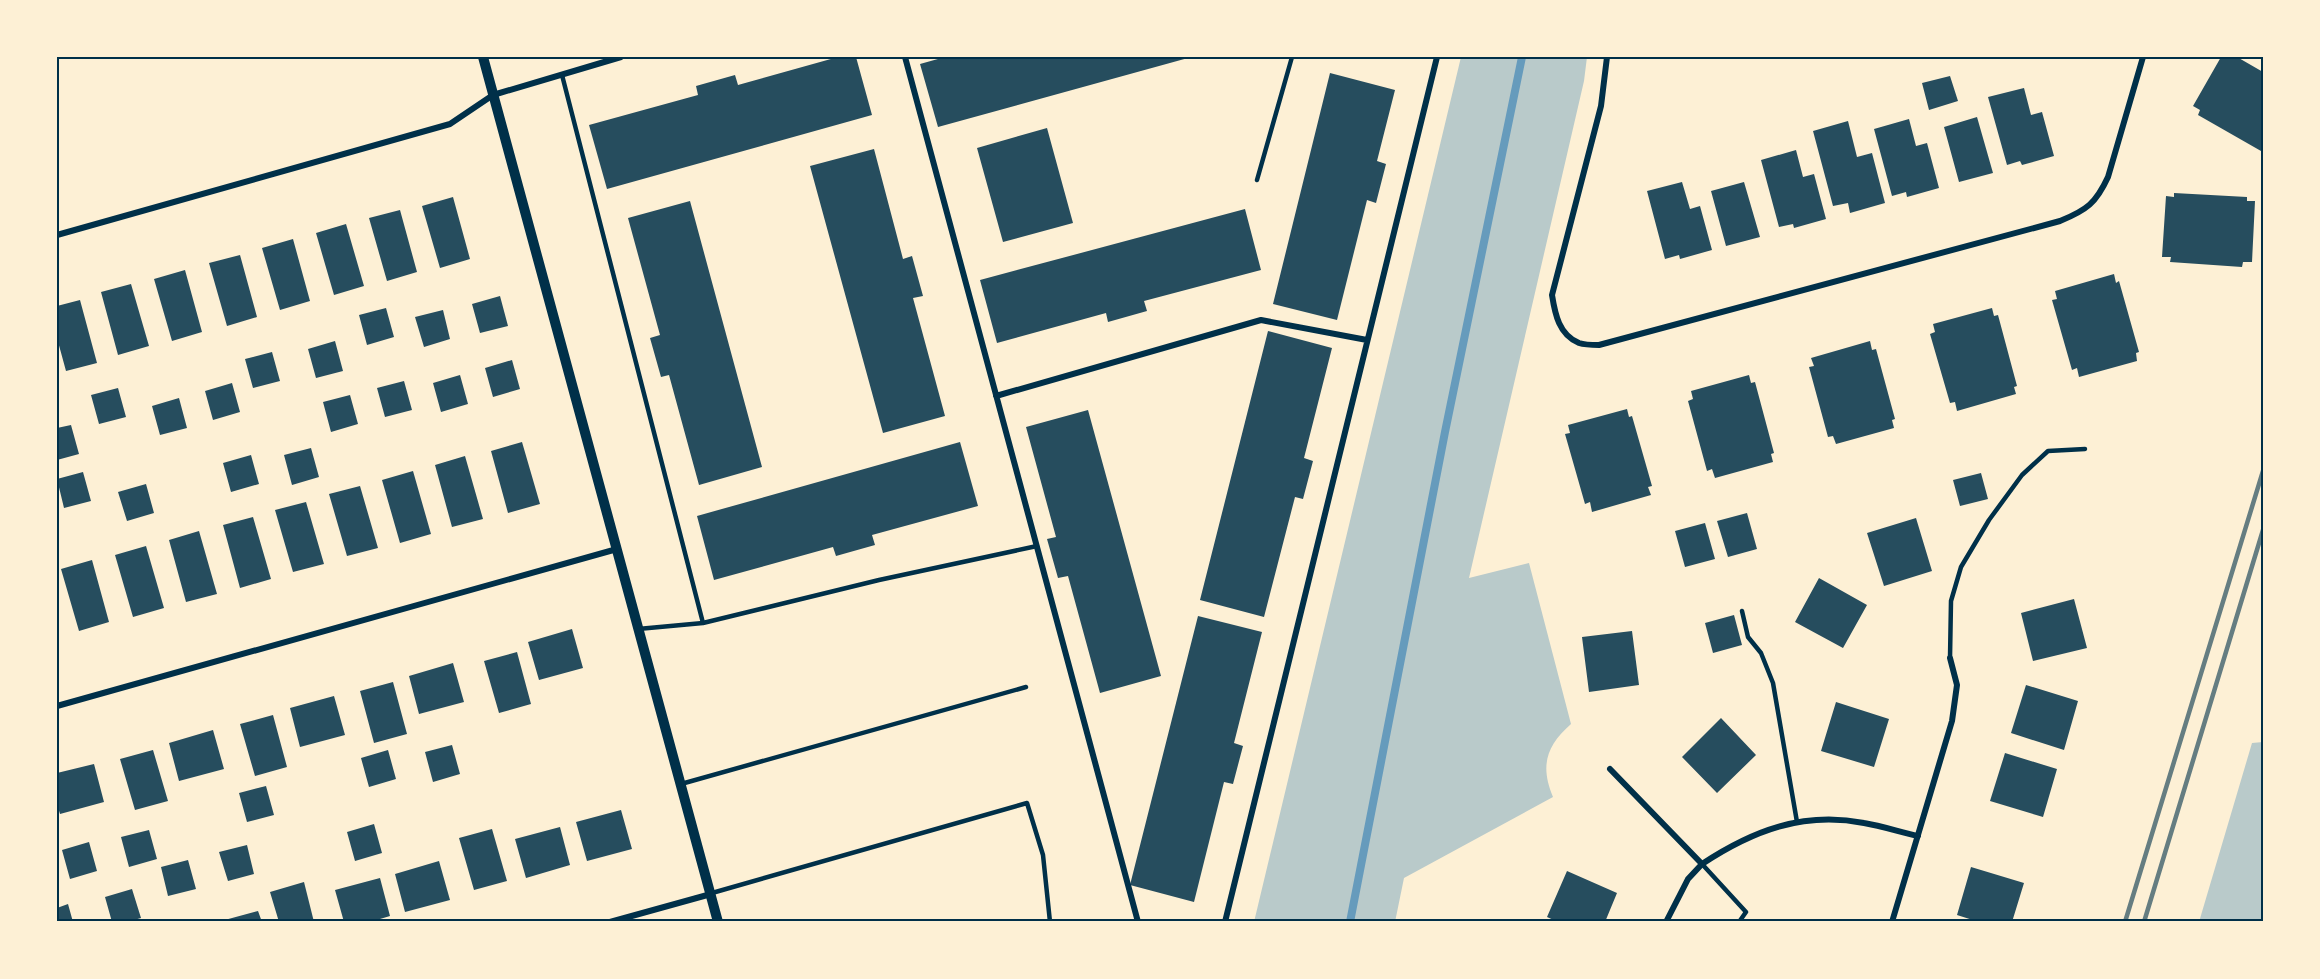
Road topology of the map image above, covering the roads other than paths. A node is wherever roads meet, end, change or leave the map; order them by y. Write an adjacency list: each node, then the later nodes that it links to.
1 (483, 57): 9 (street)
2 (621, 57): 8 (street)
3 (905, 57): 13 (street)
4 (1292, 57): 10 (lane)
5 (1437, 57): 12 (street)
6 (1606, 57): 7 (street)
7 (2144, 57)
8 (562, 75): 9 (street); 18 (lane)
9 (493, 95): 11 (street); 16 (street)
10 (1257, 180)
11 (57, 235)
12 (1367, 340): 13 (street); 33 (street)
13 (996, 396): 15 (street)
14 (2085, 449): 20 (lane)
15 (1036, 546): 18 (lane); 32 (street)
16 (617, 549): 19 (street); 22 (street)
17 (1742, 611): 25 (lane)
18 (703, 623): 19 (lane)
19 (638, 629): 24 (street)
20 (1950, 658): 26 (street)
21 (1026, 687): 24 (lane)
22 (57, 706)
23 (1610, 769): 27 (street)
24 (681, 784): 28 (street)
25 (1797, 822): 26 (street); 27 (street)
26 (1918, 836): 36 (street)
27 (1702, 864): 34 (street); 35 (lane)
28 (711, 894): 29 (street); 30 (street); 31 (lane)
29 (610, 922)
30 (718, 922)
31 (1050, 922)
32 (1138, 922)
33 (1225, 922)
34 (1666, 922)
35 (1739, 922)
36 (1894, 922)

